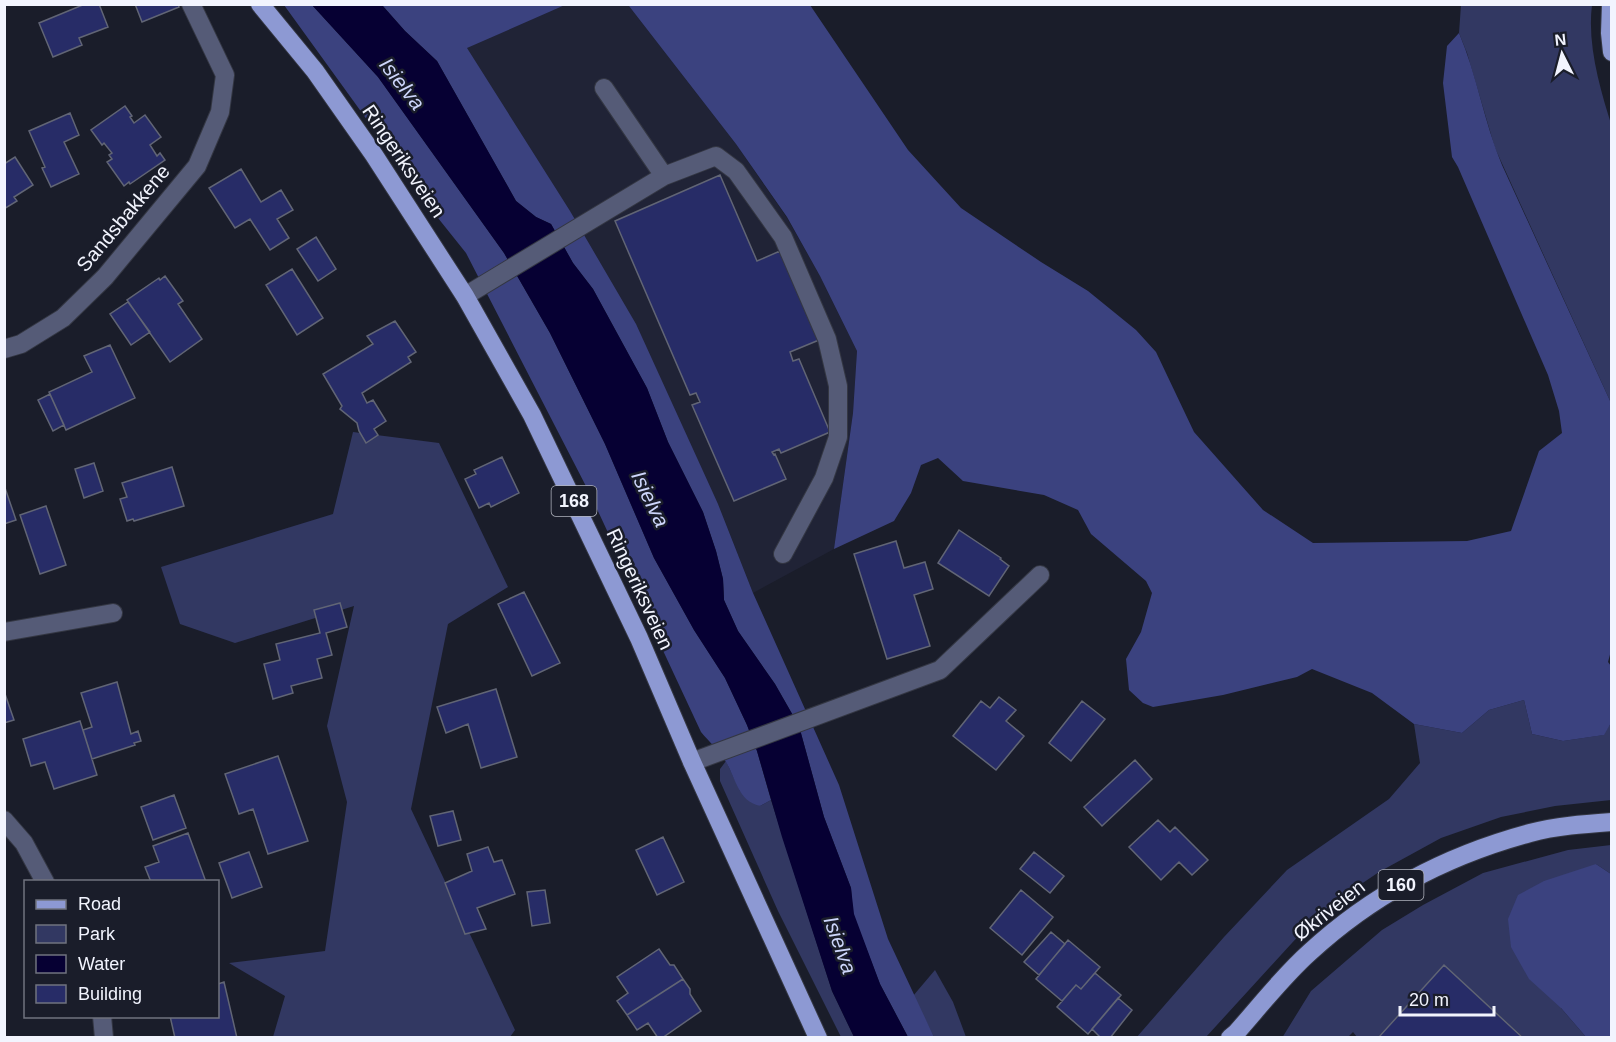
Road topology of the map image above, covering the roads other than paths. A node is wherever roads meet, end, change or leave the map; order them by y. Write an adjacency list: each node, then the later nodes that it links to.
1 (191, 4): 8 (street, Sandsbakkene)
2 (260, 4): 7 (main road, Ringeriksveien / 168)
3 (1611, 4): 4 (main road)
4 (1611, 52)
5 (604, 88): 6 (street)
6 (664, 176): 7 (street); 9 (street)
7 (465, 296): 13 (main road, Ringeriksveien / 168)
8 (4, 349)
9 (783, 554)
10 (1040, 574): 13 (street)
11 (113, 613): 12 (street)
12 (4, 632)
13 (693, 762): 20 (main road, Ringeriksveien / 168)
14 (4, 820): 16 (street)
15 (1611, 822): 18 (main road, Økriveien / 160)
16 (44, 880)
17 (102, 1018): 19 (street)
18 (1234, 1036)
19 (104, 1038)
20 (818, 1038)

